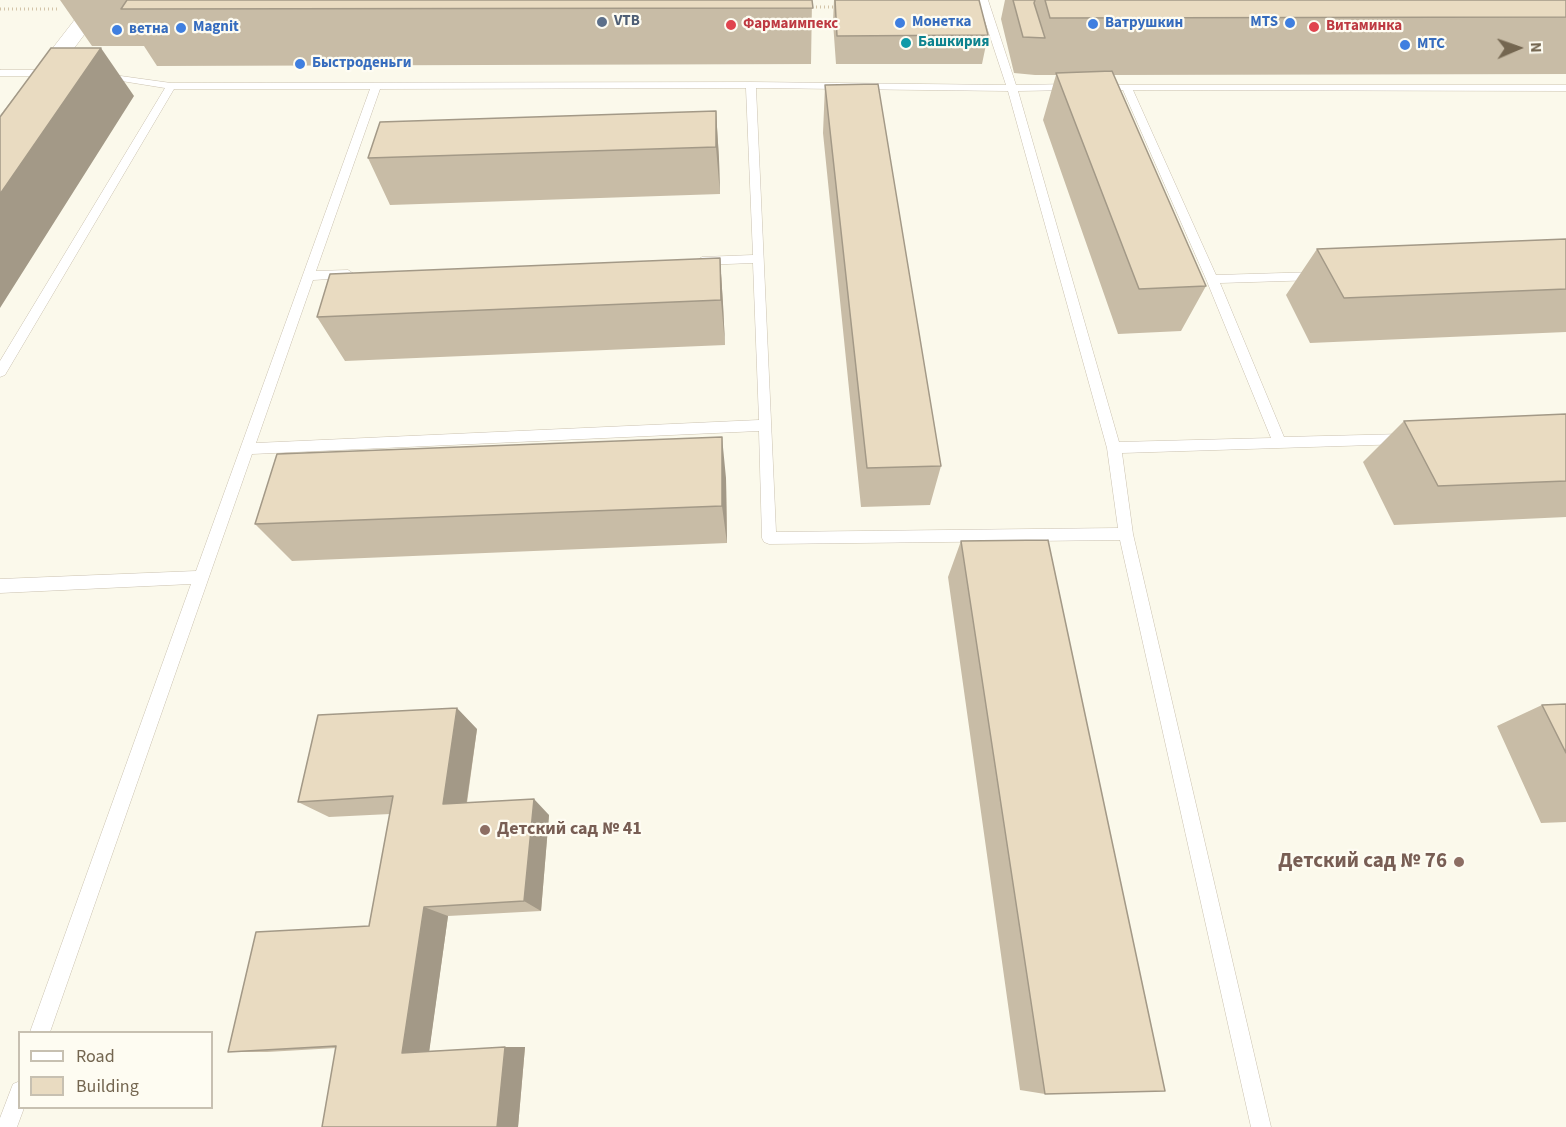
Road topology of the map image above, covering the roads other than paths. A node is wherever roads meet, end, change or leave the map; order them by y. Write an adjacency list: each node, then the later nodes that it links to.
1 (100, 0): 4 (street)
2 (983, 0): 12 (lane)
3 (0, 73): 4 (lane)
4 (52, 73): 14 (street)
5 (87, 74): 8 (lane)
6 (751, 84): 7 (lane); 12 (lane); 15 (lane)
7 (376, 85): 8 (lane); 18 (lane)
8 (171, 86): 21 (lane)
9 (1081, 87): 12 (lane)
10 (1092, 87): 11 (lane)
11 (1126, 87): 13 (lane); 20 (lane)
12 (1012, 88): 25 (lane)
13 (1566, 88)
14 (0, 132)
15 (759, 259): 16 (lane); 22 (lane)
16 (688, 261)
17 (356, 274): 18 (lane)
18 (309, 276): 26 (lane)
19 (1330, 276): 20 (lane)
20 (1212, 279): 24 (lane)
21 (0, 372)
22 (766, 425): 26 (lane); 27 (lane)
23 (1423, 439): 24 (lane)
24 (1280, 443): 25 (lane)
25 (1114, 448): 27 (lane)
26 (248, 449): 28 (lane)
27 (1126, 534): 33 (lane)
28 (203, 577): 29 (lane); 30 (lane)
29 (0, 586)
30 (40, 1031)
31 (18, 1097): 32 (lane)
32 (7, 1127)
33 (1261, 1127)

